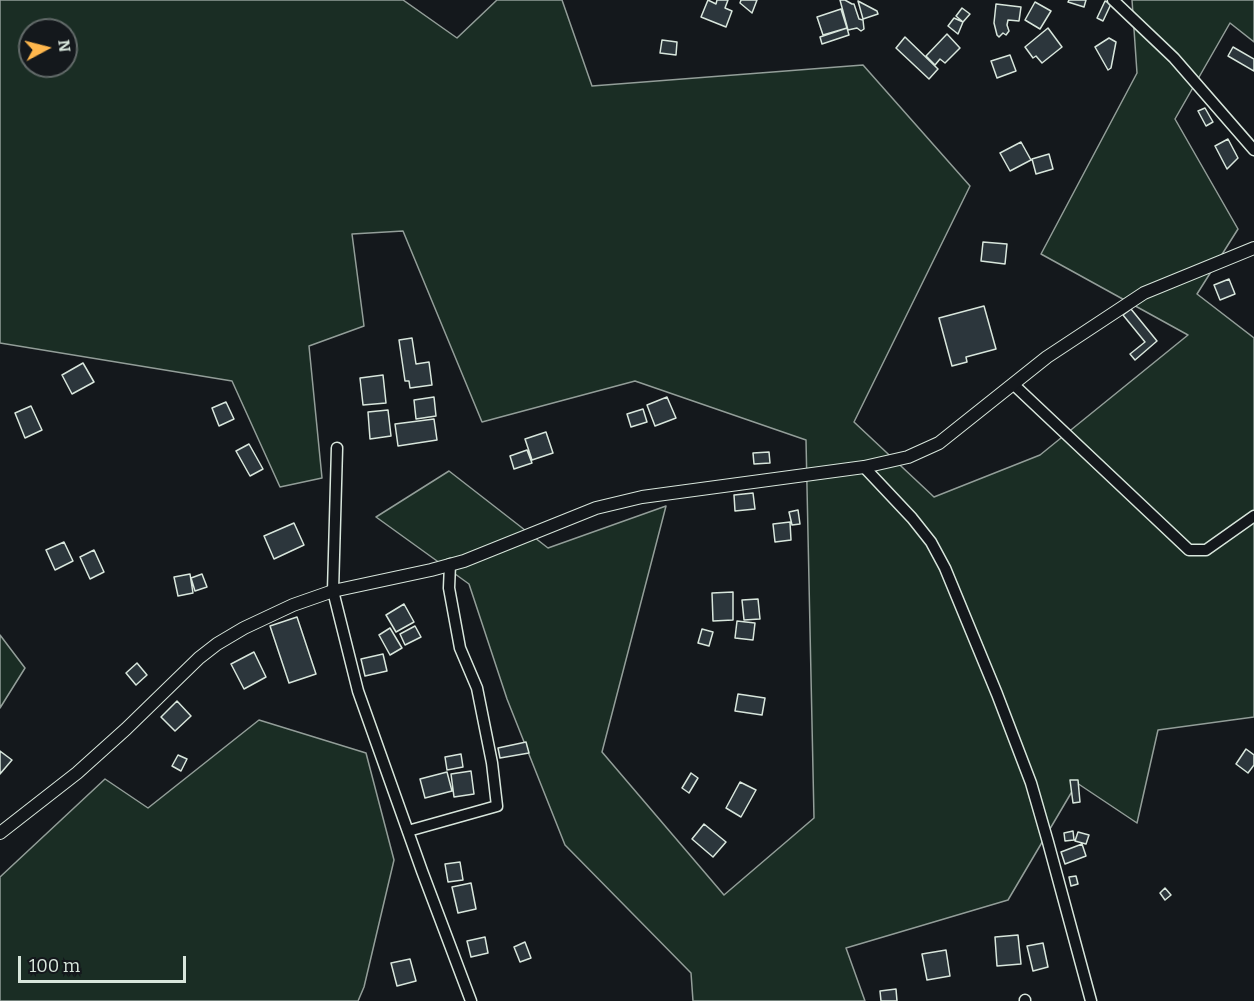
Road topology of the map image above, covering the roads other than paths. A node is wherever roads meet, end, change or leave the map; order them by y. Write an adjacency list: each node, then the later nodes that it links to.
1 (1113, 0): 2 (street)
2 (1254, 150)
3 (1254, 248): 4 (street)
4 (1013, 384): 6 (street); 7 (street)
5 (337, 448): 9 (street)
6 (864, 467): 8 (street); 13 (street)
7 (1254, 516)
8 (450, 564): 9 (street); 10 (street)
9 (333, 591): 10 (street); 11 (street)
10 (408, 831): 12 (street)
11 (0, 833)
12 (471, 1001)
13 (1091, 1001)

